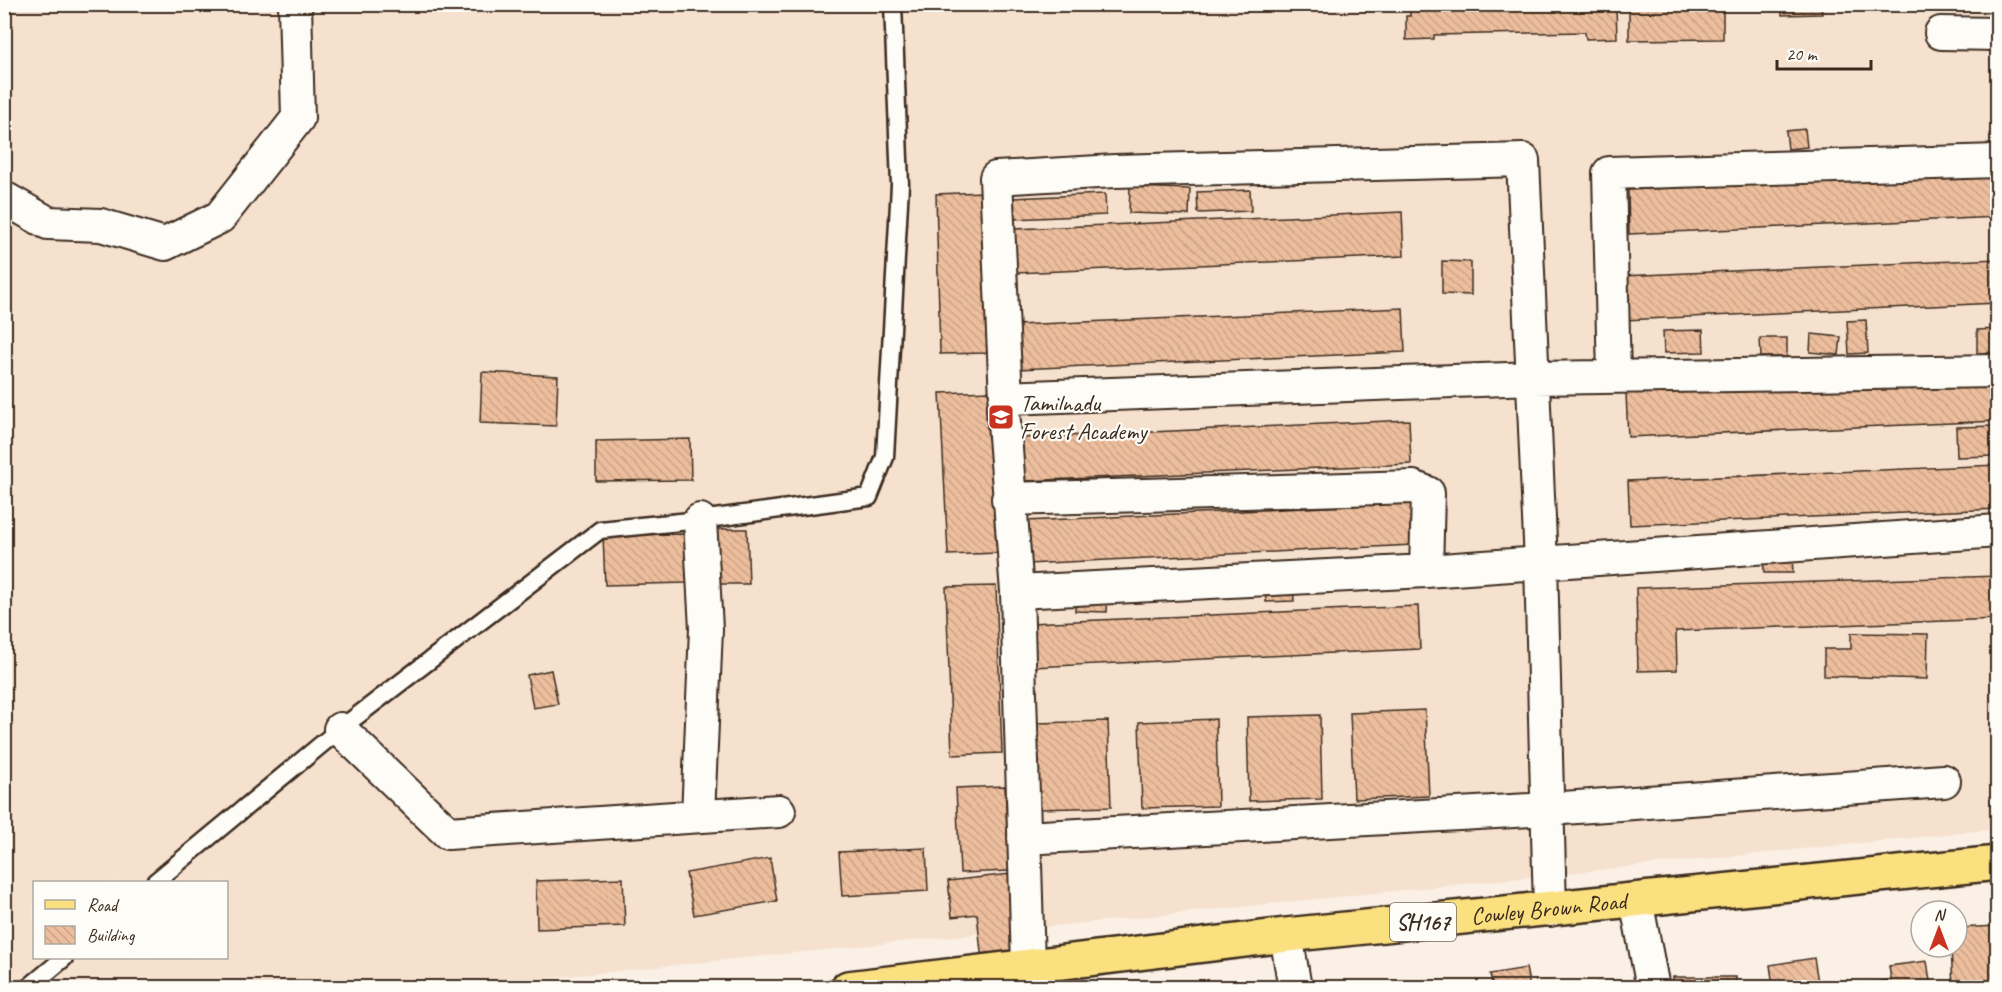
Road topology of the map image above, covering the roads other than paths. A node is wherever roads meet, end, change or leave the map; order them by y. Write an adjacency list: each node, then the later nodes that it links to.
1 (295, 4): 6 (street)
2 (893, 4): 12 (lane)
3 (1941, 33): 4 (street)
4 (1998, 34)
5 (1998, 161): 8 (street)
6 (4, 198)
7 (1998, 371): 8 (street)
8 (1614, 376): 9 (street)
9 (1534, 378): 10 (street); 10 (street); 14 (street)
10 (1006, 398): 11 (street)
11 (1008, 499): 15 (street); 16 (street)
12 (700, 520): 17 (lane); 21 (street)
13 (1998, 531): 14 (street)
14 (1541, 563): 15 (street); 19 (street)
15 (1426, 571): 16 (street)
16 (1017, 592): 22 (street)
17 (340, 729): 21 (street); 24 (lane)
18 (1944, 781): 19 (street)
19 (1548, 809): 22 (street); 26 (street)
20 (779, 810): 21 (street)
21 (698, 816)
22 (1024, 838): 29 (street)
23 (1998, 863): 25 (main road, Cowley Brown Road / SH167)
24 (156, 881)
25 (1636, 900): 26 (main road, Cowley Brown Road / SH167); 33 (street)
26 (1550, 910): 27 (main road, Cowley Brown Road / SH167)
27 (1286, 935): 29 (main road, Cowley Brown Road / SH167); 32 (street)
28 (62, 959): 30 (lane)
29 (1028, 965): 31 (main road, Cowley Brown Road / SH167)
30 (28, 987)
31 (848, 987)
32 (1295, 987)
33 (1653, 987)

